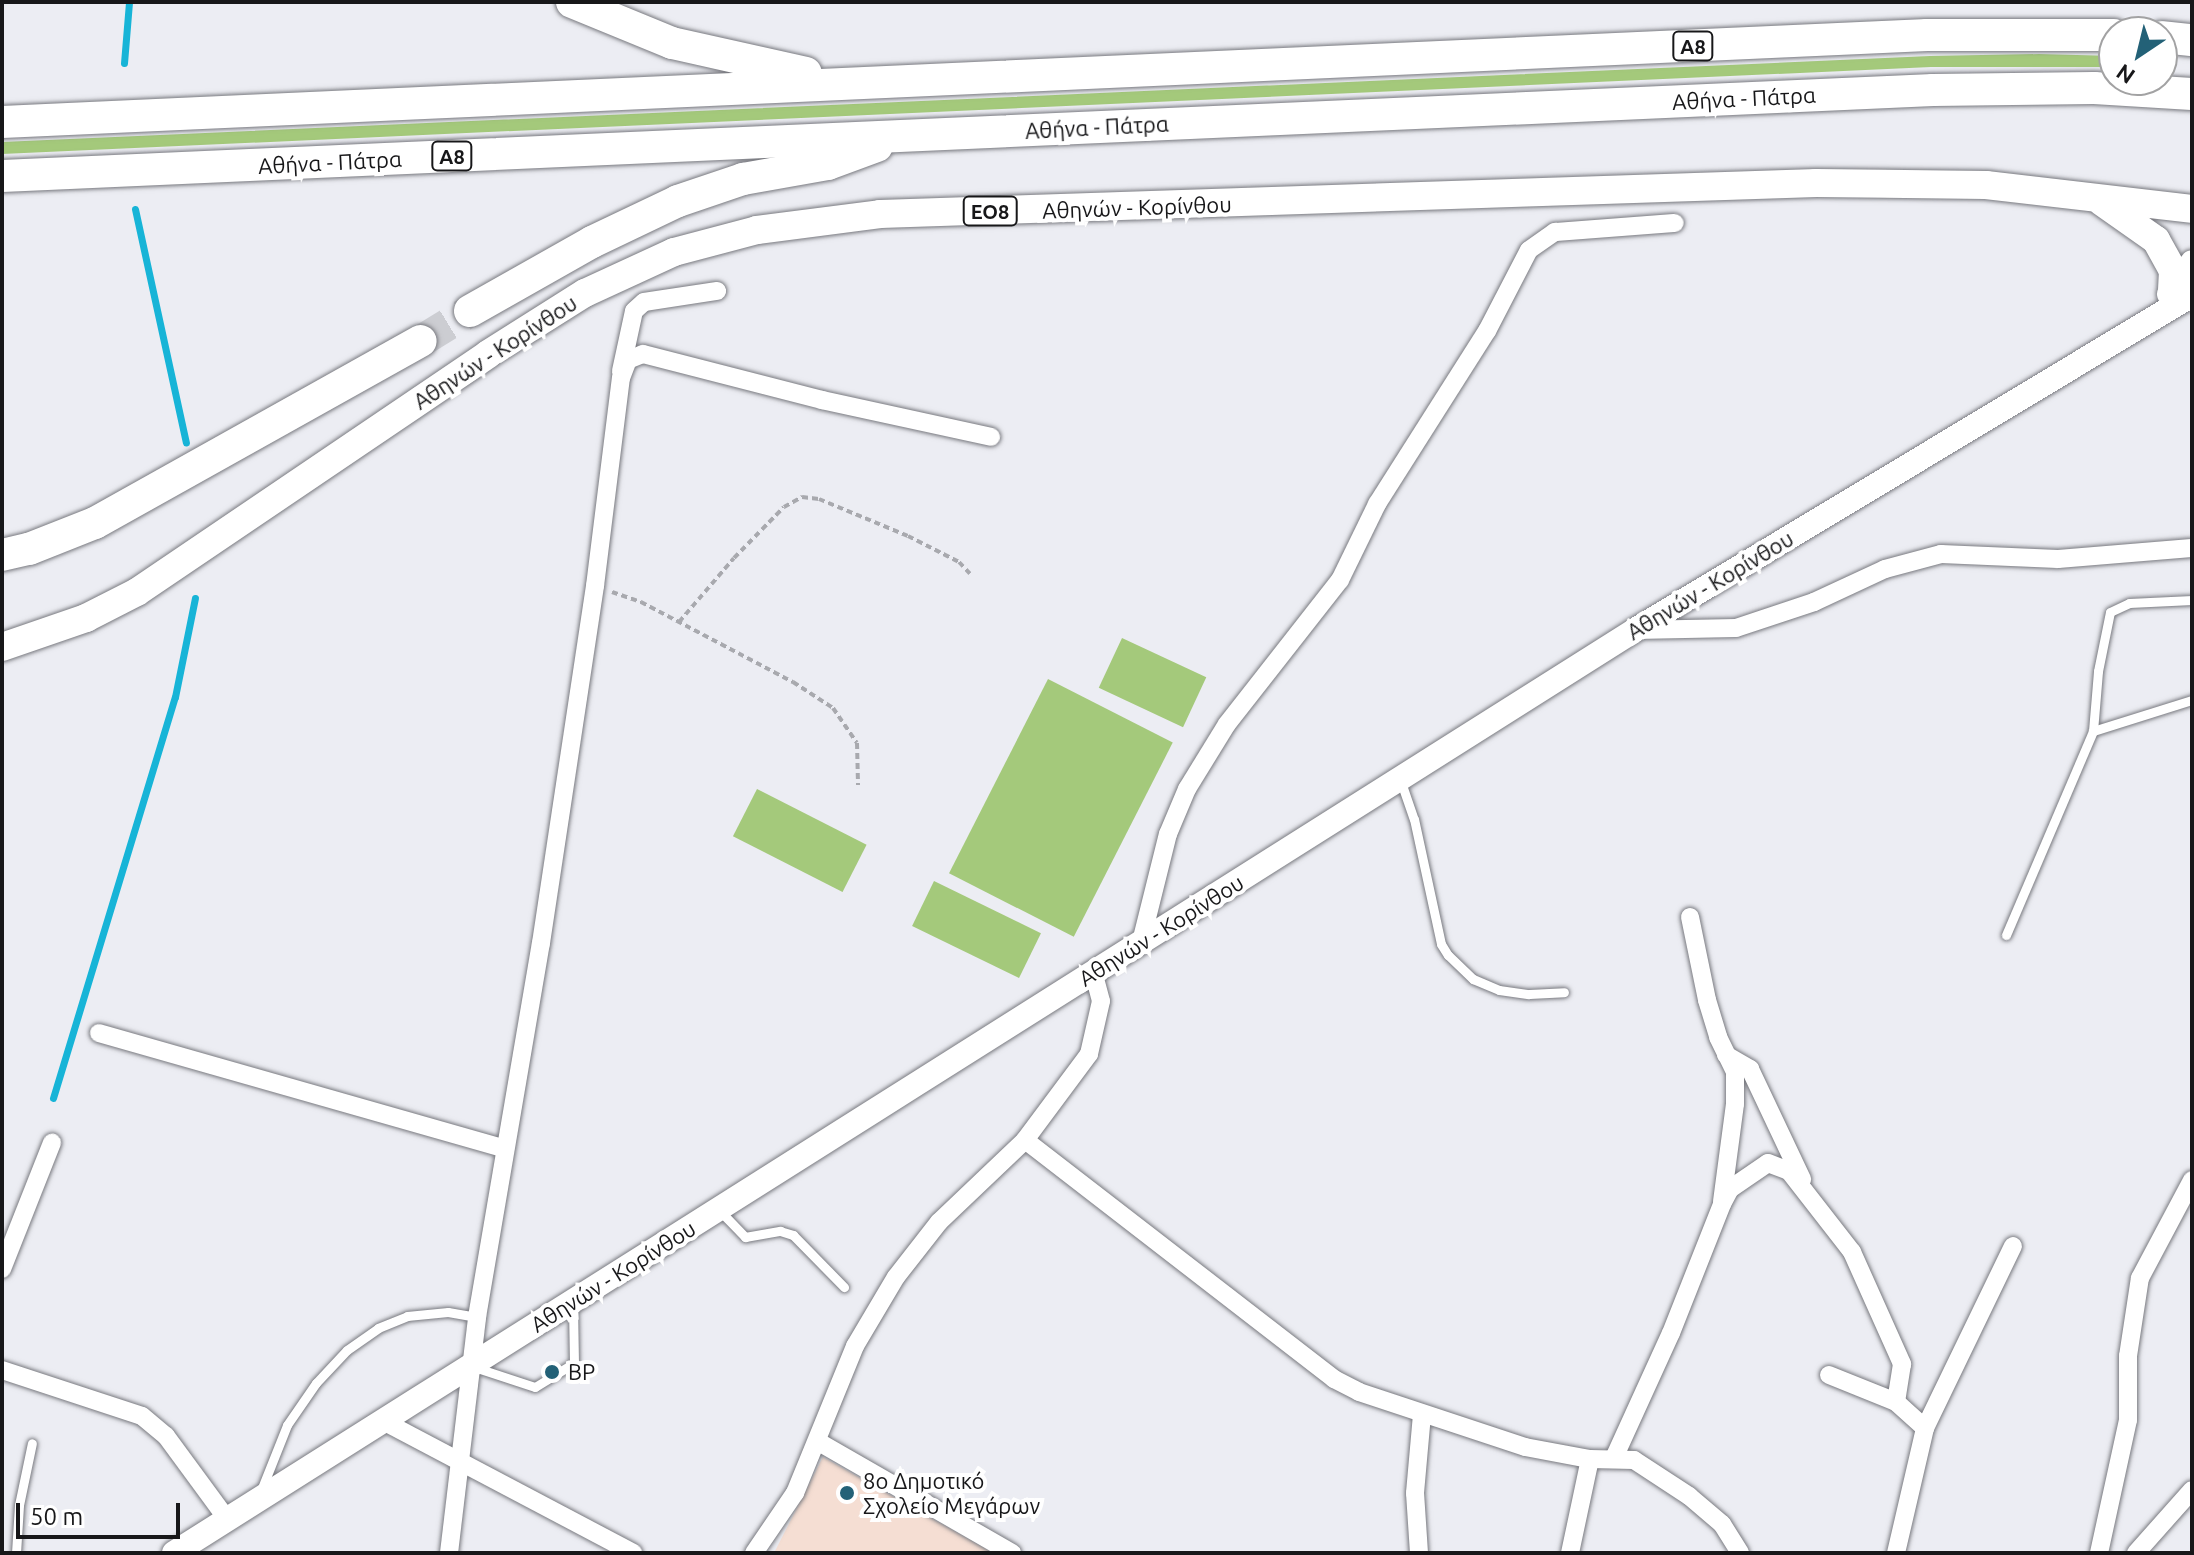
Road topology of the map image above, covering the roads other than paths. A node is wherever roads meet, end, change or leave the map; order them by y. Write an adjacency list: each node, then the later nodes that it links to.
1 (572, 2): 3 (highway)
2 (2098, 35): 3 (highway, Α8)
3 (856, 83): 5 (highway, Α8)
4 (2192, 94): 6 (highway, Αθήνα - Πάτρα / Α8)
5 (2, 122)
6 (902, 136): 7 (highway, Αθήνα - Πάτρα / Α8); 14 (highway)
7 (2, 176)
8 (2091, 196): 9 (main road, Αθηνών - Κορίνθου / ΕΟ8); 13 (main road); 22 (main road, Αθηνών - Κορίνθου / ΕΟ8)
9 (2192, 209)
10 (1675, 223): 28 (street)
11 (2192, 262): 13 (main road, Αθηνών - Κορίνθου)
12 (717, 291): 16 (street)
13 (2182, 292): 21 (main road, Αθηνών - Κορίνθου)
14 (470, 311)
15 (421, 341): 19 (highway)
16 (621, 378): 17 (street); 35 (street)
17 (991, 437)
18 (2192, 548): 21 (street)
19 (2, 555)
20 (2192, 600): 24 (lane)
21 (1635, 630): 25 (main road, Αθηνών - Κορίνθου)
22 (2, 647)
23 (2192, 700): 24 (lane)
24 (2093, 731): 27 (lane)
25 (1400, 778): 28 (main road, Αθηνών - Κορίνθου); 30 (lane)
26 (1690, 917): 32 (street)
27 (2006, 935)
28 (1141, 942): 29 (main road, Αθηνών - Κορίνθου)
29 (1093, 972): 33 (street); 39 (main road, Αθηνών - Κορίνθου)
30 (1564, 992)
31 (99, 1033): 35 (street)
32 (1726, 1055): 37 (street); 38 (street)
33 (1025, 1140): 49 (street); 52 (street)
34 (52, 1143): 41 (street)
35 (505, 1149): 44 (street)
36 (2192, 1180): 70 (street)
37 (1809, 1192): 38 (street); 48 (street)
38 (1722, 1204): 54 (street)
39 (719, 1209): 42 (lane); 43 (main road, Αθηνών - Κορίνθου)
40 (2013, 1246): 51 (street)
41 (2, 1269)
42 (844, 1287)
43 (573, 1301): 45 (main road, Αθηνών - Κορίνθου); 45 (lane)
44 (477, 1317): 45 (street); 58 (lane)
45 (471, 1366): 50 (main road, Αθηνών - Κορίνθου); 56 (street)
46 (2, 1370): 59 (street)
47 (1829, 1375): 48 (street)
48 (1896, 1402): 51 (street)
49 (1422, 1414): 55 (street); 66 (street)
50 (383, 1421): 56 (street); 58 (main road, Αθηνών - Κορίνθου)
51 (1925, 1428): 69 (street)
52 (817, 1441): 64 (street); 65 (street)
53 (32, 1443): 60 (lane)
54 (1614, 1458): 55 (street); 68 (street)
55 (1590, 1459): 67 (street)
56 (461, 1463): 62 (street); 63 (street)
57 (2192, 1490): 71 (street)
58 (258, 1500): 59 (main road, Αθηνών - Κορίνθου)
59 (227, 1519): 61 (main road, Αθηνών - Κορίνθου)
60 (16, 1553)
61 (174, 1553)
62 (449, 1553)
63 (633, 1553)
64 (754, 1553)
65 (1012, 1553)
66 (1419, 1553)
67 (1570, 1553)
68 (1740, 1553)
69 (1896, 1553)
70 (2099, 1553)
71 (2136, 1553)

